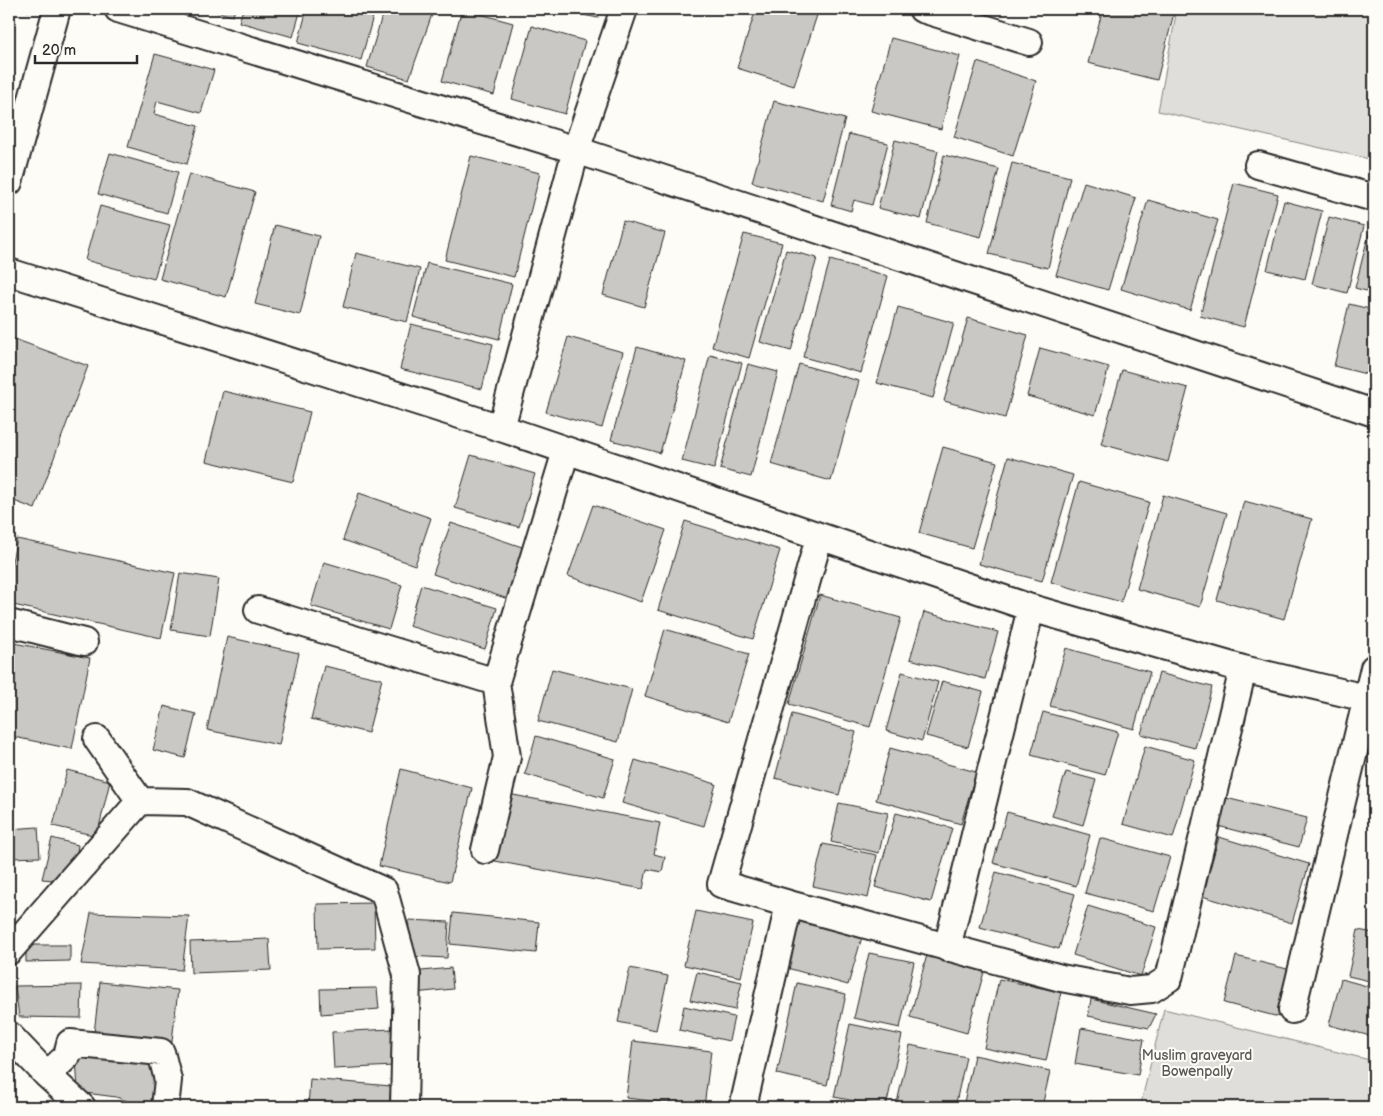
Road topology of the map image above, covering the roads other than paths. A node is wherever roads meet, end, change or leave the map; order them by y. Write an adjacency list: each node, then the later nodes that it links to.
1 (57, 9): 8 (street)
2 (118, 9): 6 (street)
3 (624, 9): 6 (street)
4 (922, 9): 5 (street)
5 (1029, 42)
6 (576, 150): 11 (street); 12 (street)
7 (1258, 165): 9 (street)
8 (9, 182)
9 (1374, 198)
10 (9, 272): 12 (street)
11 (1374, 413)
12 (501, 428): 13 (street)
13 (566, 451): 14 (street); 21 (street)
14 (819, 538): 15 (street); 26 (street)
15 (1031, 608): 20 (street); 27 (street)
16 (258, 610): 21 (street)
17 (9, 623): 18 (street)
18 (84, 642)
19 (1374, 668): 22 (street)
20 (1243, 669): 22 (street); 27 (street)
21 (496, 682): 25 (street)
22 (1371, 699): 29 (street)
23 (98, 739): 24 (street)
24 (140, 802): 28 (street); 34 (street)
25 (485, 850)
26 (789, 904): 27 (street); 35 (street)
27 (947, 948)
28 (9, 951)
29 (1292, 1010)
30 (9, 1035): 31 (street)
31 (47, 1075): 32 (street); 33 (street)
32 (82, 1107)
33 (165, 1107)
34 (404, 1107)
35 (743, 1107)

